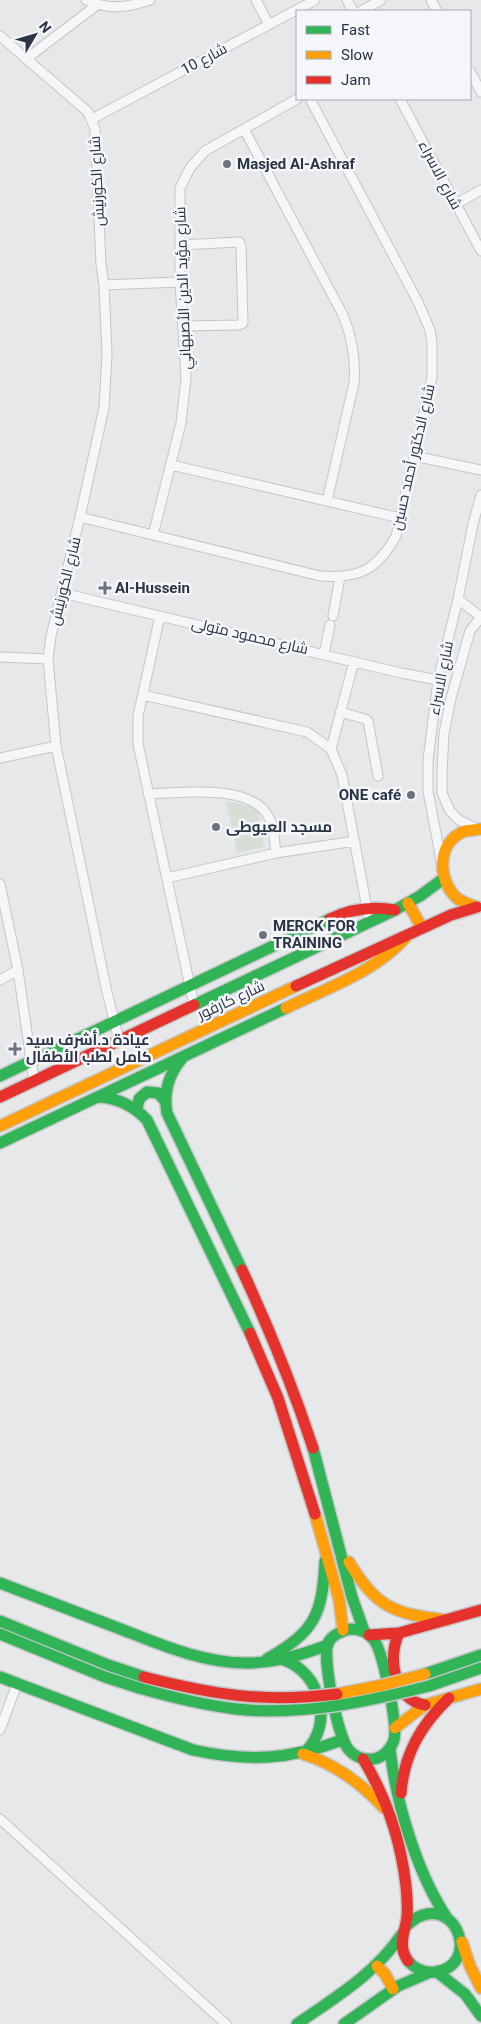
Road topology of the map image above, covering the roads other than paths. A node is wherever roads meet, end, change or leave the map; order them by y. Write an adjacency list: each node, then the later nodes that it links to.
1 (86, 0): 6 (street)
2 (150, 0): 6 (street)
3 (256, 0): 10 (street)
4 (315, 0): 8 (street, شارع 10)
5 (381, 0): 9 (street)
6 (96, 5): 12 (street)
7 (296, 10): 10 (street, شارع 10)
8 (297, 10)
9 (363, 10)
10 (269, 25): 18 (street, شارع 10)
11 (0, 36): 12 (street)
12 (26, 59): 18 (street)
13 (471, 73): 14 (street)
14 (481, 92)
15 (296, 99): 19 (street, شارع مؤيد الدين الأصبهاني)
16 (311, 100): 27 (street, شارع الدكتور أحمد حسين)
17 (401, 100): 21 (street, شارع الاسراء)
18 (92, 119): 25 (street, شارع الكورنيش)
19 (244, 129): 22 (street, شارع مؤيد الدين الأصبهاني); 31 (street)
20 (481, 190): 21 (street)
21 (456, 204): 23 (street, شارع الاسراء)
22 (180, 245): 24 (street, شارع مؤيد الدين الأصبهاني); 26 (street)
23 (481, 251)
24 (180, 282): 25 (street); 26 (street, شارع مؤيد الدين الأصبهاني)
25 (104, 285): 32 (street, شارع الكورنيش)
26 (183, 326): 28 (street, شارع مؤيد الدين الأصبهاني)
27 (414, 456): 29 (street); 33 (street, شارع الدكتور أحمد حسين)
28 (170, 465): 31 (street); 34 (street, شارع مؤيد الدين الأصبهاني)
29 (481, 470)
30 (481, 495): 37 (street, شارع الاسراء)
31 (327, 501): 33 (street)
32 (80, 517): 34 (street, شارع الدكتور أحمد حسين); 36 (street, شارع الكورنيش)
33 (400, 518): 35 (street, شارع الدكتور أحمد حسين)
34 (154, 535): 35 (street, شارع الدكتور أحمد حسين)
35 (340, 578): 40 (street)
36 (62, 593): 38 (street, شارع محمود متولى); 42 (street, شارع الكورنيش)
37 (458, 599): 39 (street); 44 (street, شارع الاسراء)
38 (160, 616): 40 (street, شارع محمود متولى); 45 (street)
39 (481, 617): 52 (street, شارع الاسراء)
40 (324, 654): 43 (street, شارع محمود متولى)
41 (0, 657): 42 (street)
42 (48, 659): 47 (street, شارع الكورنيش)
43 (354, 661): 44 (street, شارع محمود متولى); 46 (street)
44 (438, 680): 55 (street, شارع الاسراء)
45 (143, 695): 48 (street); 51 (street)
46 (340, 712): 48 (street); 50 (street)
47 (56, 746): 49 (street); 71 (street, شارع الكورنيش)
48 (331, 749): 53 (street)
49 (0, 758)
50 (378, 776)
51 (148, 794): 54 (street); 56 (street)
52 (479, 829): 55 (street)
53 (355, 841): 54 (street); 61 (street)
54 (276, 853): 56 (street)
55 (442, 864): 57 (street)
56 (167, 878): 68 (street)
57 (443, 879): 59 (street, شارع كارفور); 60 (street)
58 (0, 884): 66 (street)
59 (408, 903): 62 (street, شارع كارفور); 64 (street)
60 (479, 907): 64 (street, شارع كارفور)
61 (367, 908): 62 (street); 63 (street); 68 (street)
62 (395, 910): 63 (street, شارع كارفور)
63 (369, 922): 70 (street, شارع كارفور)
64 (422, 928): 65 (street, شارع كارفور)
65 (408, 935): 69 (street, شارع كارفور); 72 (street)
66 (18, 970): 67 (street); 75 (street)
67 (0, 980)
68 (190, 986): 70 (street); 71 (street)
69 (276, 995): 72 (street); 82 (street, شارع كارفور)
70 (194, 1005): 73 (street, شارع كارفور)
71 (114, 1022): 73 (street, شارع الكورنيش); 75 (street)
72 (248, 1027): 74 (street)
73 (119, 1040): 77 (street, شارع كارفور)
74 (183, 1057): 79 (street); 80 (street)
75 (32, 1061): 76 (street); 77 (street)
76 (0, 1076)
77 (34, 1081): 78 (street, شارع كارفور)
78 (0, 1097)
79 (98, 1097): 81 (street); 84 (street)
80 (165, 1101): 81 (street); 86 (street)
81 (136, 1109): 87 (street)
82 (12, 1120): 83 (street, شارع كارفور); 84 (street)
83 (0, 1126)
84 (36, 1126): 85 (street)
85 (0, 1143)
86 (339, 1545): 92 (street); 95 (street)
87 (326, 1549): 94 (street); 103 (street)
88 (0, 1583): 103 (street)
89 (481, 1610): 92 (street)
90 (0, 1612): 93 (street)
91 (0, 1620): 93 (street)
92 (447, 1620): 96 (street)
93 (22, 1630): 101 (street, bridge)
94 (343, 1630): 95 (street); 100 (street)
95 (366, 1633): 96 (street); 110 (street)
96 (399, 1633): 109 (street)
97 (0, 1634): 99 (street)
98 (0, 1639): 99 (street)
99 (19, 1641): 104 (street, bridge)
100 (328, 1644): 102 (street); 112 (street)
101 (481, 1655)
102 (284, 1660): 103 (street); 114 (street)
103 (260, 1662)
104 (481, 1668)
105 (0, 1676): 106 (street)
106 (17, 1684): 111 (street); 114 (street)
107 (481, 1689): 108 (street)
108 (449, 1698): 109 (street); 116 (street)
109 (425, 1706): 110 (street)
110 (395, 1728): 113 (street)
111 (0, 1730)
112 (342, 1740): 114 (street); 115 (street)
113 (390, 1749): 115 (street); 116 (street)
114 (303, 1754): 117 (street)
115 (363, 1759): 117 (street)
116 (401, 1808): 119 (street)
117 (387, 1811): 120 (street)
118 (0, 1819): 128 (street)
119 (448, 1918): 120 (street); 121 (street)
120 (404, 1930): 122 (street); 123 (street)
121 (461, 1940): 123 (street); 124 (street)
122 (377, 1966): 125 (street); 129 (street)
123 (433, 1972): 125 (street); 126 (street)
124 (478, 1983): 126 (street)
125 (394, 1989): 130 (street)
126 (461, 1991): 127 (street)
127 (481, 2016)
128 (226, 2024)
129 (297, 2024)
130 (344, 2024)

